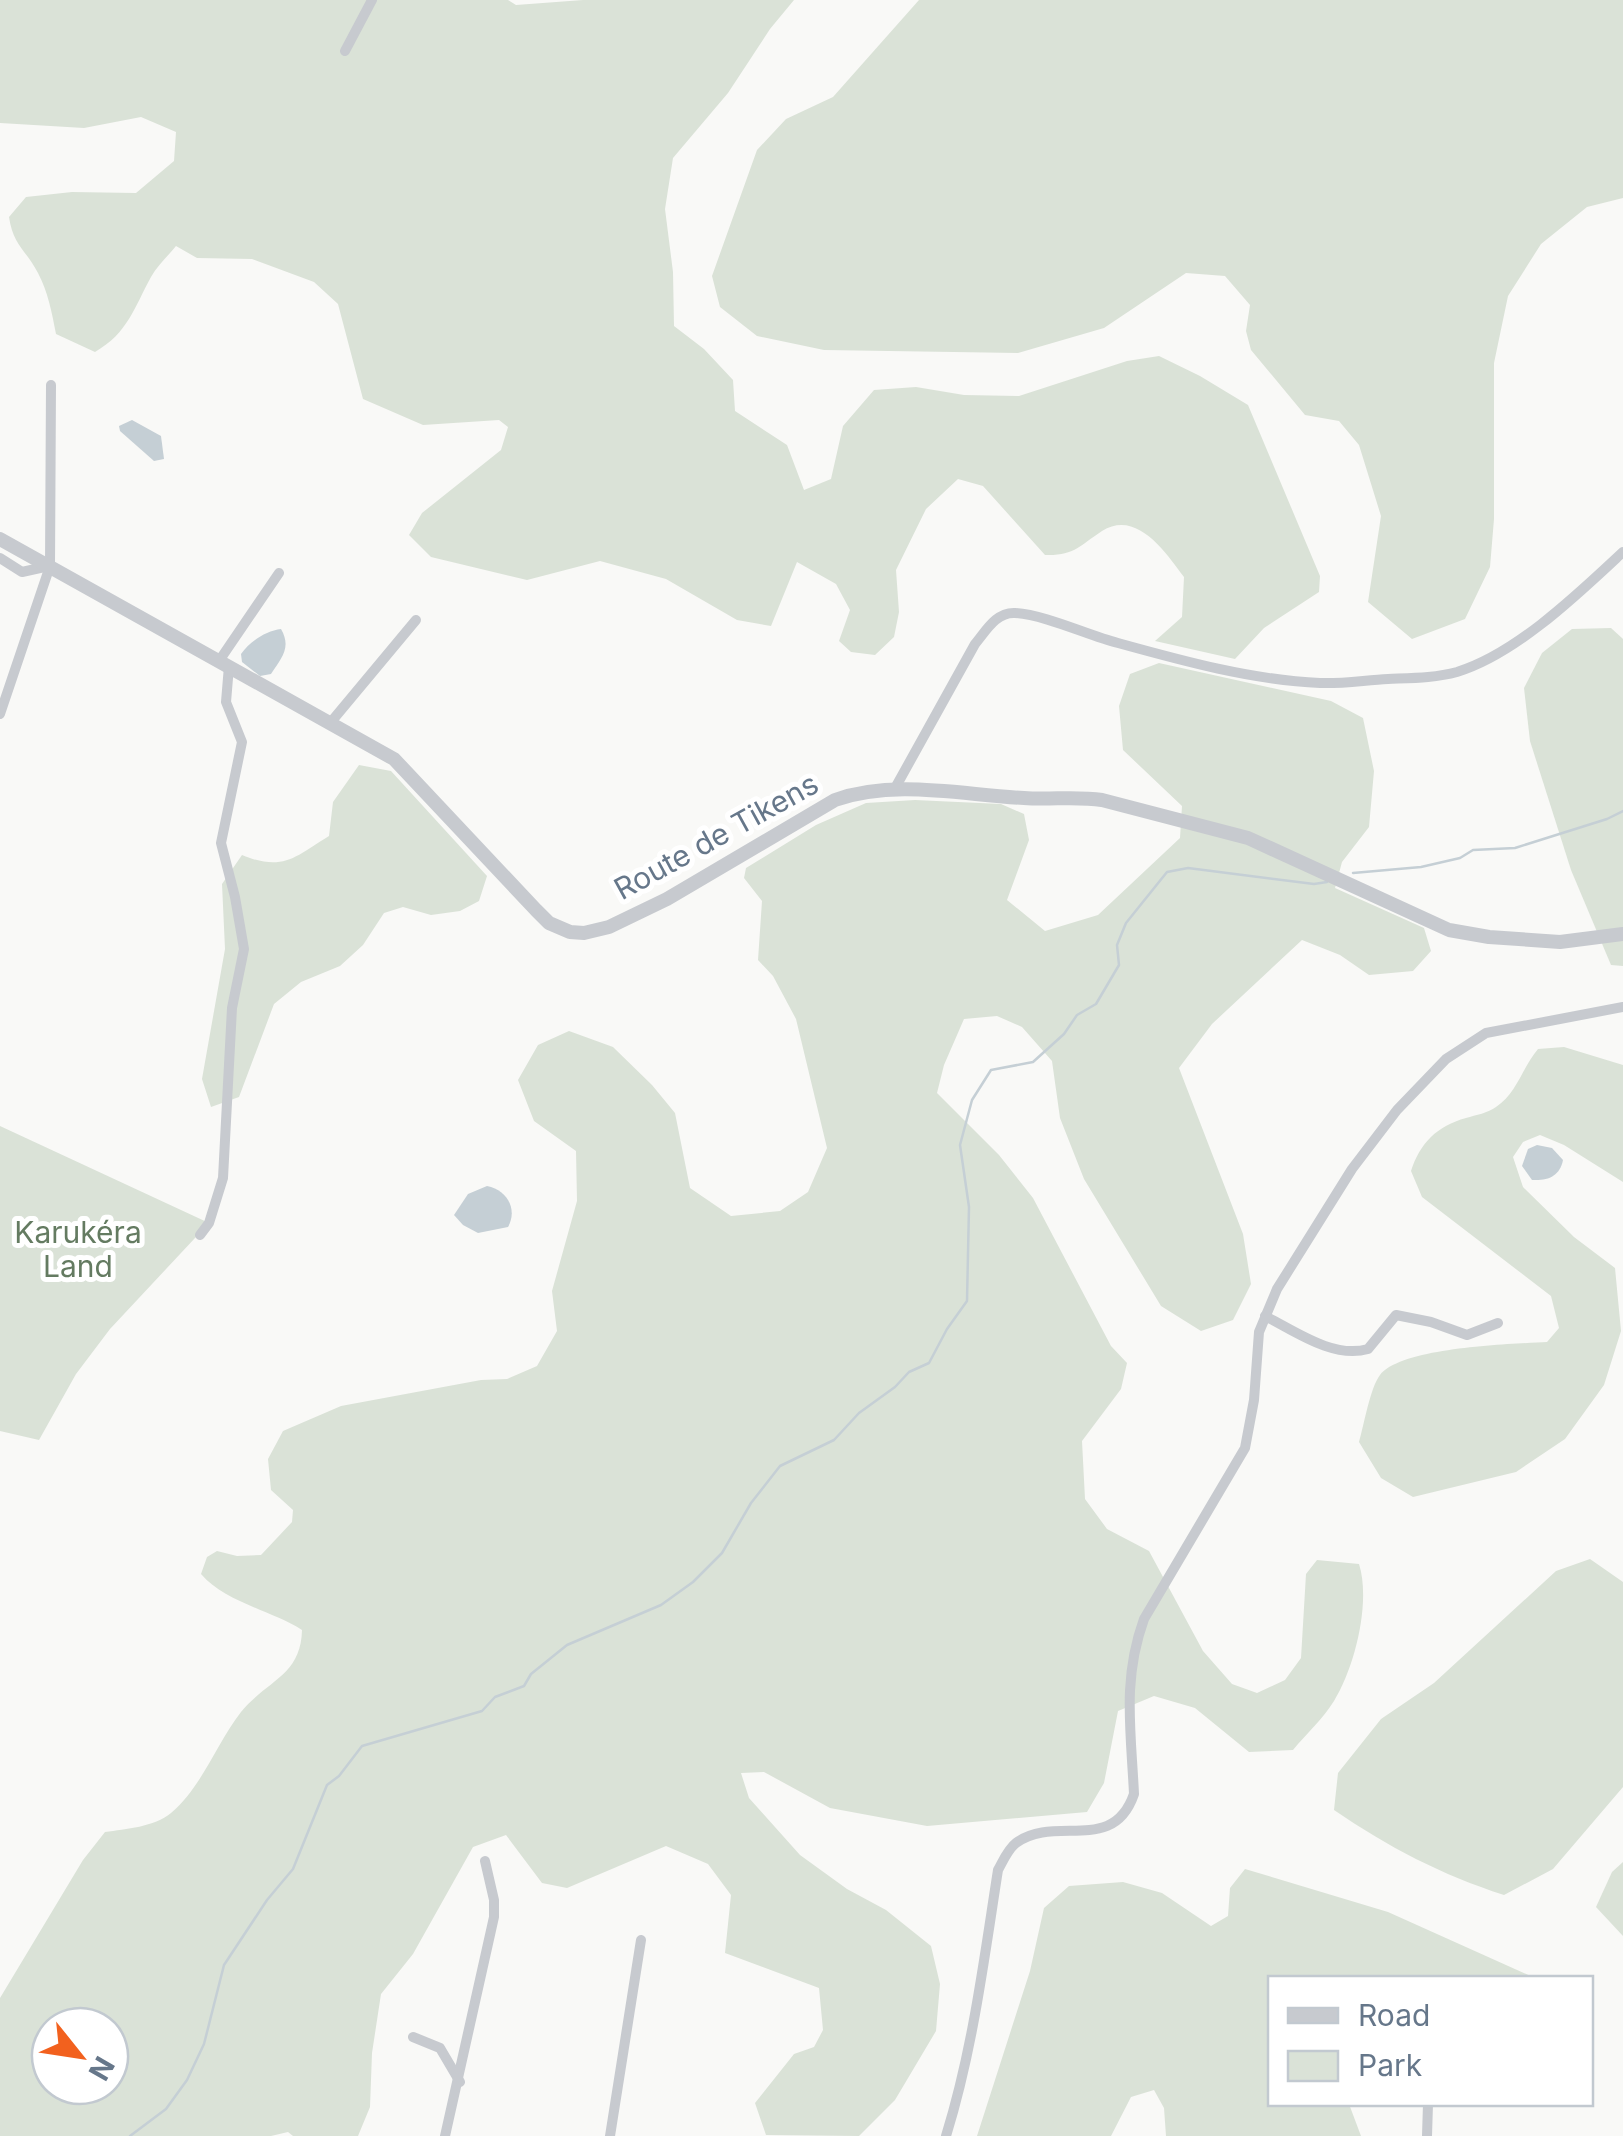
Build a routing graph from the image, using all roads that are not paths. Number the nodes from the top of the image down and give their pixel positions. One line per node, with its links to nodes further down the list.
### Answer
1 (372, 0): 2 (street)
2 (345, 52)
3 (51, 385): 7 (street)
4 (0, 539): 7 (street, Route de Tikens)
5 (1623, 552): 13 (street)
6 (0, 558): 7 (street)
7 (50, 566): 10 (street, Route de Tikens); 11 (street)
8 (279, 573): 10 (street)
9 (416, 620): 12 (street)
10 (224, 664): 12 (street, Route de Tikens); 16 (street)
11 (0, 714)
12 (332, 722): 13 (street, Route de Tikens)
13 (894, 790): 14 (street, Route de Tikens)
14 (1623, 934)
15 (1623, 1007): 17 (street)
16 (200, 1234)
17 (1265, 1316): 18 (street); 26 (street)
18 (1498, 1324)
19 (485, 1862): 22 (street)
20 (641, 1940): 25 (street)
21 (413, 2037): 22 (street)
22 (460, 2082): 24 (street)
23 (1428, 2106): 27 (street)
24 (446, 2136)
25 (610, 2136)
26 (946, 2136)
27 (1427, 2136)

